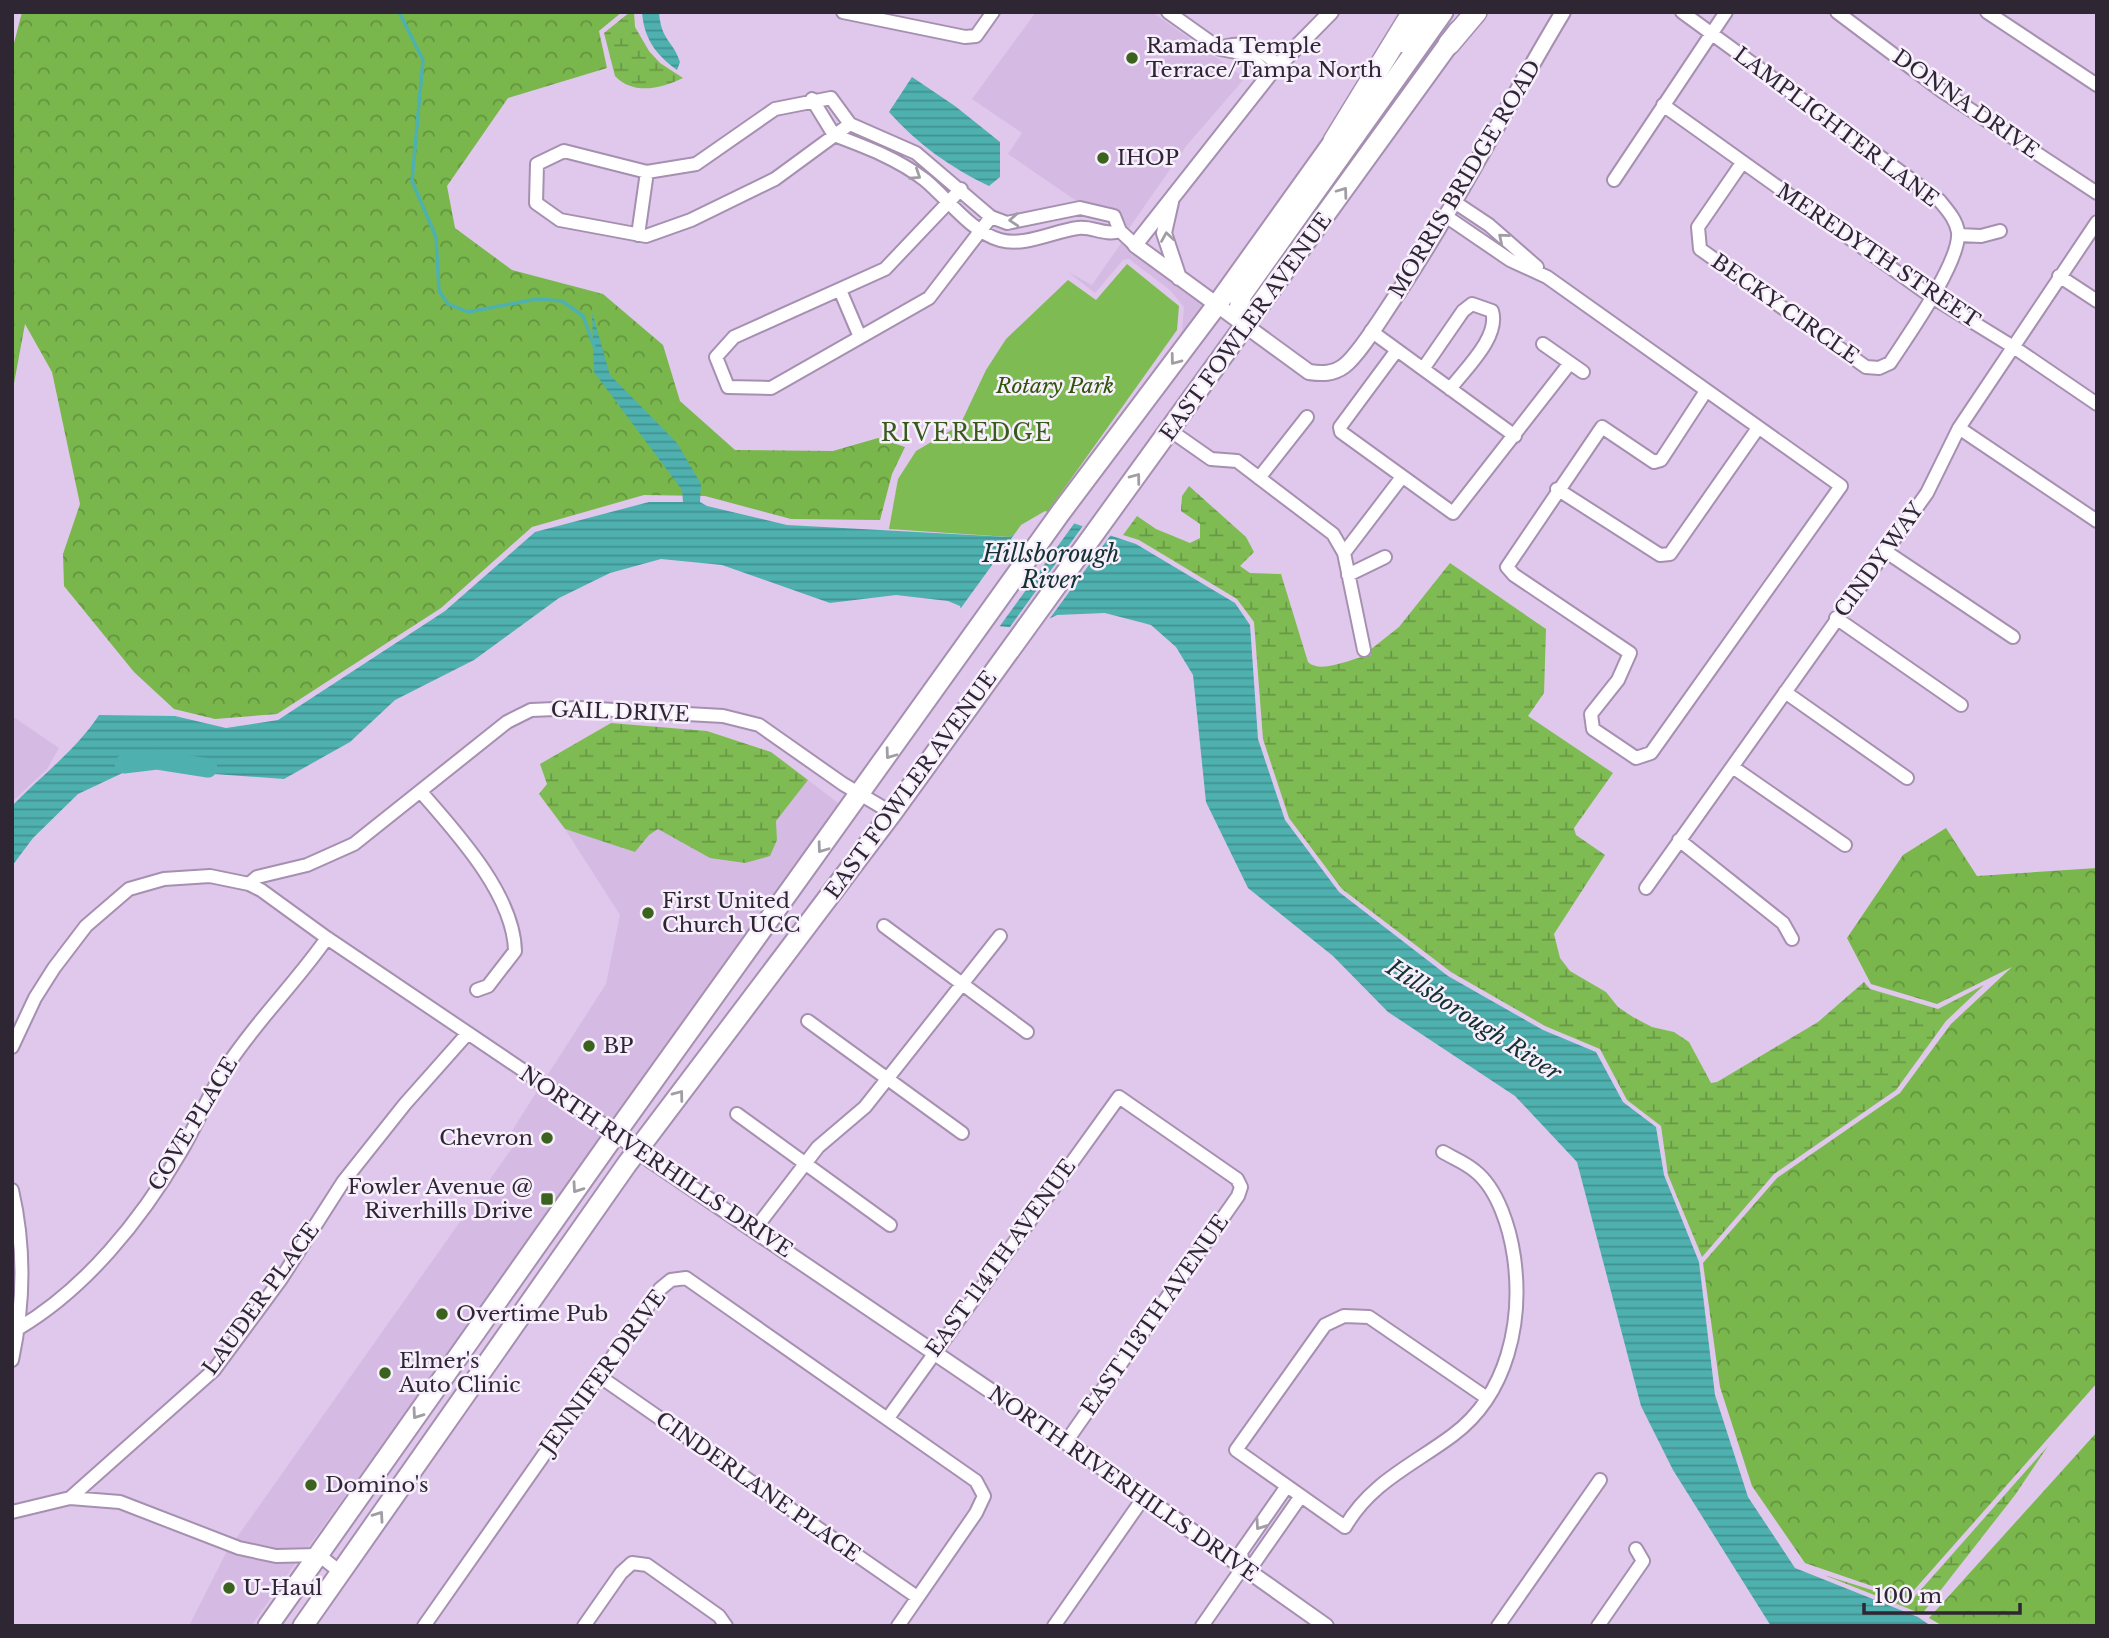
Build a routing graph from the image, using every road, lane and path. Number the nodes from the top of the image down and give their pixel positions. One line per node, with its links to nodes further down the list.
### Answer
1 (843, 12): 2 (street)
2 (993, 12)
3 (1168, 12): 17 (street)
4 (1331, 12): 17 (street)
5 (1413, 12): 24 (highway)
6 (1426, 12): 24 (main road, EAST FOWLER AVENUE)
7 (1443, 12): 50 (main road)
8 (1470, 12): 16 (main road, EAST FOWLER AVENUE)
9 (1476, 12): 16 (highway)
10 (1563, 12): 33 (street, MORRIS BRIDGE ROAD)
11 (1682, 12): 15 (street, LAMPLIGHTER LANE)
12 (1726, 12): 15 (street)
13 (1837, 12): 30 (street, DONNA DRIVE)
14 (1987, 12): 18 (street)
15 (1711, 34): 20 (street); 41 (street, LAMPLIGHTER LANE)
16 (1449, 44): 50 (main road, EAST FOWLER AVENUE, one-way to 16)
17 (1274, 70): 31 (street)
18 (2097, 85)
19 (812, 99): 21 (street); 22 (street); 27 (street)
20 (1662, 105): 26 (street, MEREDYTH STREET); 28 (street)
21 (850, 124): 22 (street); 23 (street)
22 (834, 135): 25 (street); 40 (street)
23 (888, 139): 25 (street); 29 (street)
24 (1334, 141): 49 (main road, EAST FOWLER AVENUE)
25 (881, 153): 32 (street, one-way to 32)
26 (1742, 163): 47 (street, MEREDYTH STREET); 47 (street, BECKY CIRCLE)
27 (647, 172): 40 (street); 40 (street)
28 (1614, 180)
29 (961, 189): 32 (street); 34 (street)
30 (2097, 193)
31 (1173, 195): 42 (street); 45 (street, one-way to 31)
32 (949, 202): 37 (street); 46 (street)
33 (1455, 203): 35 (street, MORRIS BRIDGE ROAD); 44 (street, one-way to 33)
34 (991, 217): 37 (street); 38 (street, one-way to 34)
35 (1447, 217): 44 (street); 51 (street, MORRIS BRIDGE ROAD)
36 (2097, 222): 43 (street, CINDY WAY)
37 (979, 229): 38 (street); 52 (street)
38 (1120, 231): 42 (street)
39 (2000, 231): 41 (street)
40 (638, 235)
41 (1958, 235): 47 (street)
42 (1135, 245): 45 (street, MORRIS BRIDGE ROAD)
43 (2059, 276): 48 (street); 54 (street, CINDY WAY)
44 (1547, 277): 60 (street)
45 (1179, 278): 49 (street, MORRIS BRIDGE ROAD)
46 (840, 290): 52 (street); 52 (street)
47 (1933, 296): 54 (street, MEREDYTH STREET)
48 (2097, 302)
49 (1216, 306): 50 (street, MORRIS BRIDGE ROAD); 83 (main road, EAST FOWLER AVENUE, one-way to 83)
50 (1246, 327): 51 (street, MORRIS BRIDGE ROAD); 65 (main road, EAST FOWLER AVENUE)
51 (1371, 331): 55 (street)
52 (860, 337)
53 (1544, 344): 56 (street)
54 (2015, 348): 61 (street, MEREDYTH STREET); 64 (street, CINDY WAY)
55 (1397, 350): 57 (street); 67 (street)
56 (1570, 362): 58 (street); 66 (street)
57 (1423, 369): 59 (street); 59 (street)
58 (1583, 372)
59 (1450, 389): 66 (street)
60 (1706, 391): 63 (street); 69 (street)
61 (2097, 404)
62 (1307, 417): 68 (street)
63 (1758, 428): 69 (street); 69 (street)
64 (1959, 428): 70 (street); 71 (street, CINDY WAY)
65 (1171, 430): 68 (street); 84 (main road, EAST FOWLER AVENUE, one-way to 65)
66 (1515, 436): 67 (street)
67 (1402, 477): 72 (street)
68 (1259, 478): 72 (street)
69 (1557, 489)
70 (2097, 521)
71 (1885, 551): 75 (street, CINDY WAY); 76 (street)
72 (1344, 553): 74 (street)
73 (1385, 557): 74 (street)
74 (1348, 575): 77 (street)
75 (1836, 618): 78 (street, CINDY WAY); 79 (street)
76 (2013, 637)
77 (1364, 650)
78 (1785, 692): 80 (street, CINDY WAY); 81 (street)
79 (1961, 705)
80 (1734, 768): 85 (street, CINDY WAY); 86 (street)
81 (1907, 778)
82 (421, 792): 83 (street, GAIL DRIVE); 87 (street, GAIL DRIVE); 94 (street)
83 (862, 793): 84 (street, GAIL DRIVE); 102 (main road, EAST FOWLER AVENUE, one-way to 102)
84 (892, 813): 104 (main road, EAST FOWLER AVENUE, one-way to 84)
85 (1679, 840): 88 (street, CINDY WAY); 92 (street)
86 (1845, 845)
87 (249, 884): 91 (street, NORTH RIVERHILLS DRIVE); 98 (street, NORTH RIVERHILLS DRIVE)
88 (1646, 888)
89 (884, 926): 93 (street)
90 (1000, 936): 93 (street)
91 (327, 939): 97 (street, NORTH RIVERHILLS DRIVE); 110 (street, COVE PLACE)
92 (1792, 939)
93 (963, 984): 96 (street); 99 (street)
94 (477, 990)
95 (808, 1021): 99 (street)
96 (1027, 1032)
97 (468, 1033): 102 (street, NORTH RIVERHILLS DRIVE); 121 (street, LAUDER PLACE)
98 (12, 1046)
99 (889, 1079): 103 (street); 106 (street)
100 (1115, 1099): 111 (street, EAST 114TH AVENUE); 116 (street, EAST 113TH AVENUE)
101 (737, 1114): 106 (street)
102 (616, 1133): 104 (street, NORTH RIVERHILLS DRIVE); 124 (main road, EAST FOWLER AVENUE, one-way to 124)
103 (962, 1133)
104 (638, 1149): 109 (street, NORTH RIVERHILLS DRIVE); 126 (main road, EAST FOWLER AVENUE, one-way to 104)
105 (1443, 1152): 114 (street)
106 (804, 1163): 108 (street); 109 (street)
107 (12, 1190): 110 (street)
108 (890, 1225)
109 (755, 1229): 111 (street, NORTH RIVERHILLS DRIVE)
110 (19, 1328): 112 (street)
111 (933, 1353): 115 (street, EAST 114TH AVENUE); 116 (street, NORTH RIVERHILLS DRIVE)
112 (12, 1360)
113 (599, 1376): 115 (street, JENNIFER DRIVE); 127 (street, CINDERLANE PLACE); 130 (street, JENNIFER DRIVE)
114 (1487, 1398): 118 (street); 119 (street)
115 (888, 1418): 127 (street, JENNIFER DRIVE)
116 (1066, 1442): 120 (street, NORTH RIVERHILLS DRIVE)
117 (1600, 1480): 137 (street)
118 (1287, 1486): 119 (street); 125 (street, one-way to 125)
119 (1301, 1496): 125 (street)
120 (1143, 1497): 125 (street, NORTH RIVERHILLS DRIVE); 134 (street)
121 (70, 1498): 122 (street, LAUDER PLACE); 124 (street)
122 (12, 1512)
123 (1636, 1549): 138 (street)
124 (319, 1555): 126 (street); 128 (main road, EAST FOWLER AVENUE)
125 (1243, 1567): 135 (street); 136 (street, NORTH RIVERHILLS DRIVE)
126 (340, 1572): 129 (main road, EAST FOWLER AVENUE)
127 (917, 1597): 133 (street)
128 (268, 1626)
129 (303, 1626)
130 (424, 1626)
131 (584, 1626): 132 (street)
132 (726, 1626)
133 (898, 1626)
134 (1054, 1626)
135 (1202, 1626)
136 (1326, 1626)
137 (1498, 1626)
138 (1598, 1626)

